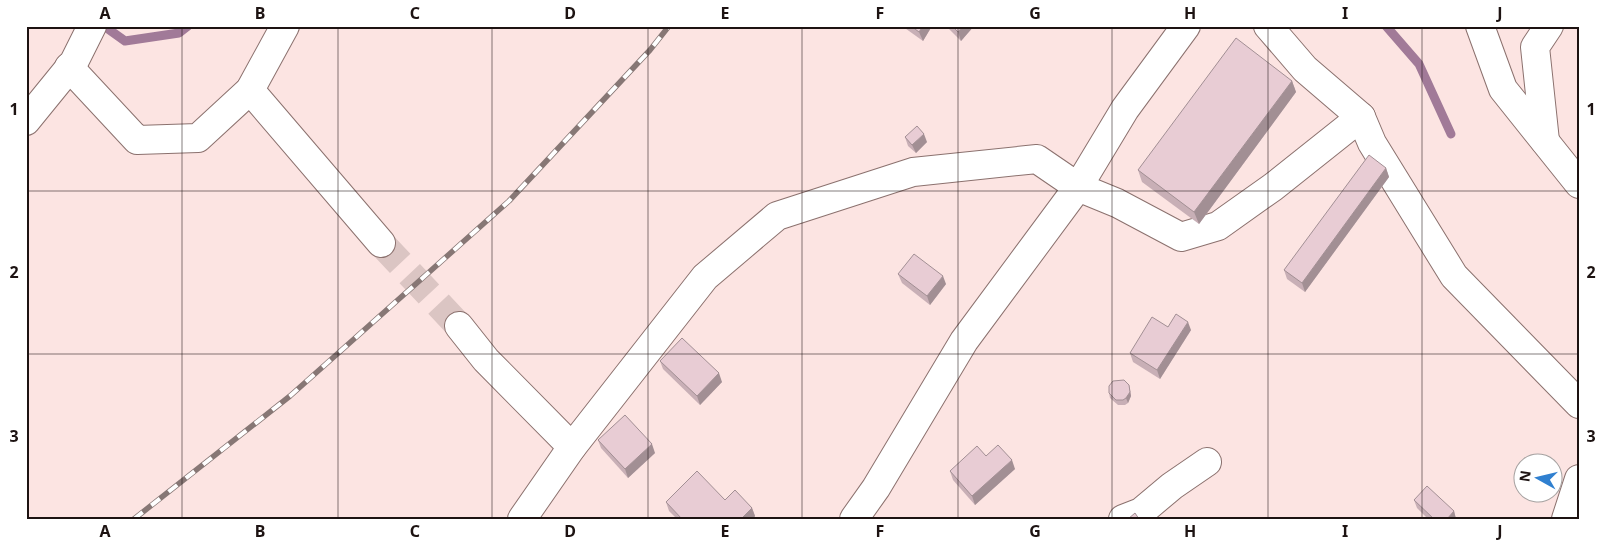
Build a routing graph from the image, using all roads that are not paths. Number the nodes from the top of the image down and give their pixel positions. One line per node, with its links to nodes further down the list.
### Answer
1 (285, 26): 8 (street)
2 (1186, 26): 13 (street)
3 (1268, 26): 9 (street)
4 (1480, 26): 11 (street)
5 (1549, 26): 11 (street)
6 (90, 30): 7 (street)
7 (69, 67): 8 (street); 10 (street)
8 (250, 90): 14 (street)
9 (1361, 117): 13 (street); 16 (street)
10 (26, 121)
11 (1545, 141): 12 (street)
12 (1579, 184)
13 (1078, 187): 17 (street); 22 (street)
14 (380, 244)
15 (459, 326): 17 (street)
16 (1579, 404)
17 (572, 447): 21 (street)
18 (1207, 462): 23 (street)
19 (1579, 478): 24 (street)
20 (1579, 510): 24 (street)
21 (522, 519)
22 (854, 519)
23 (1123, 519)
24 (1567, 519)

